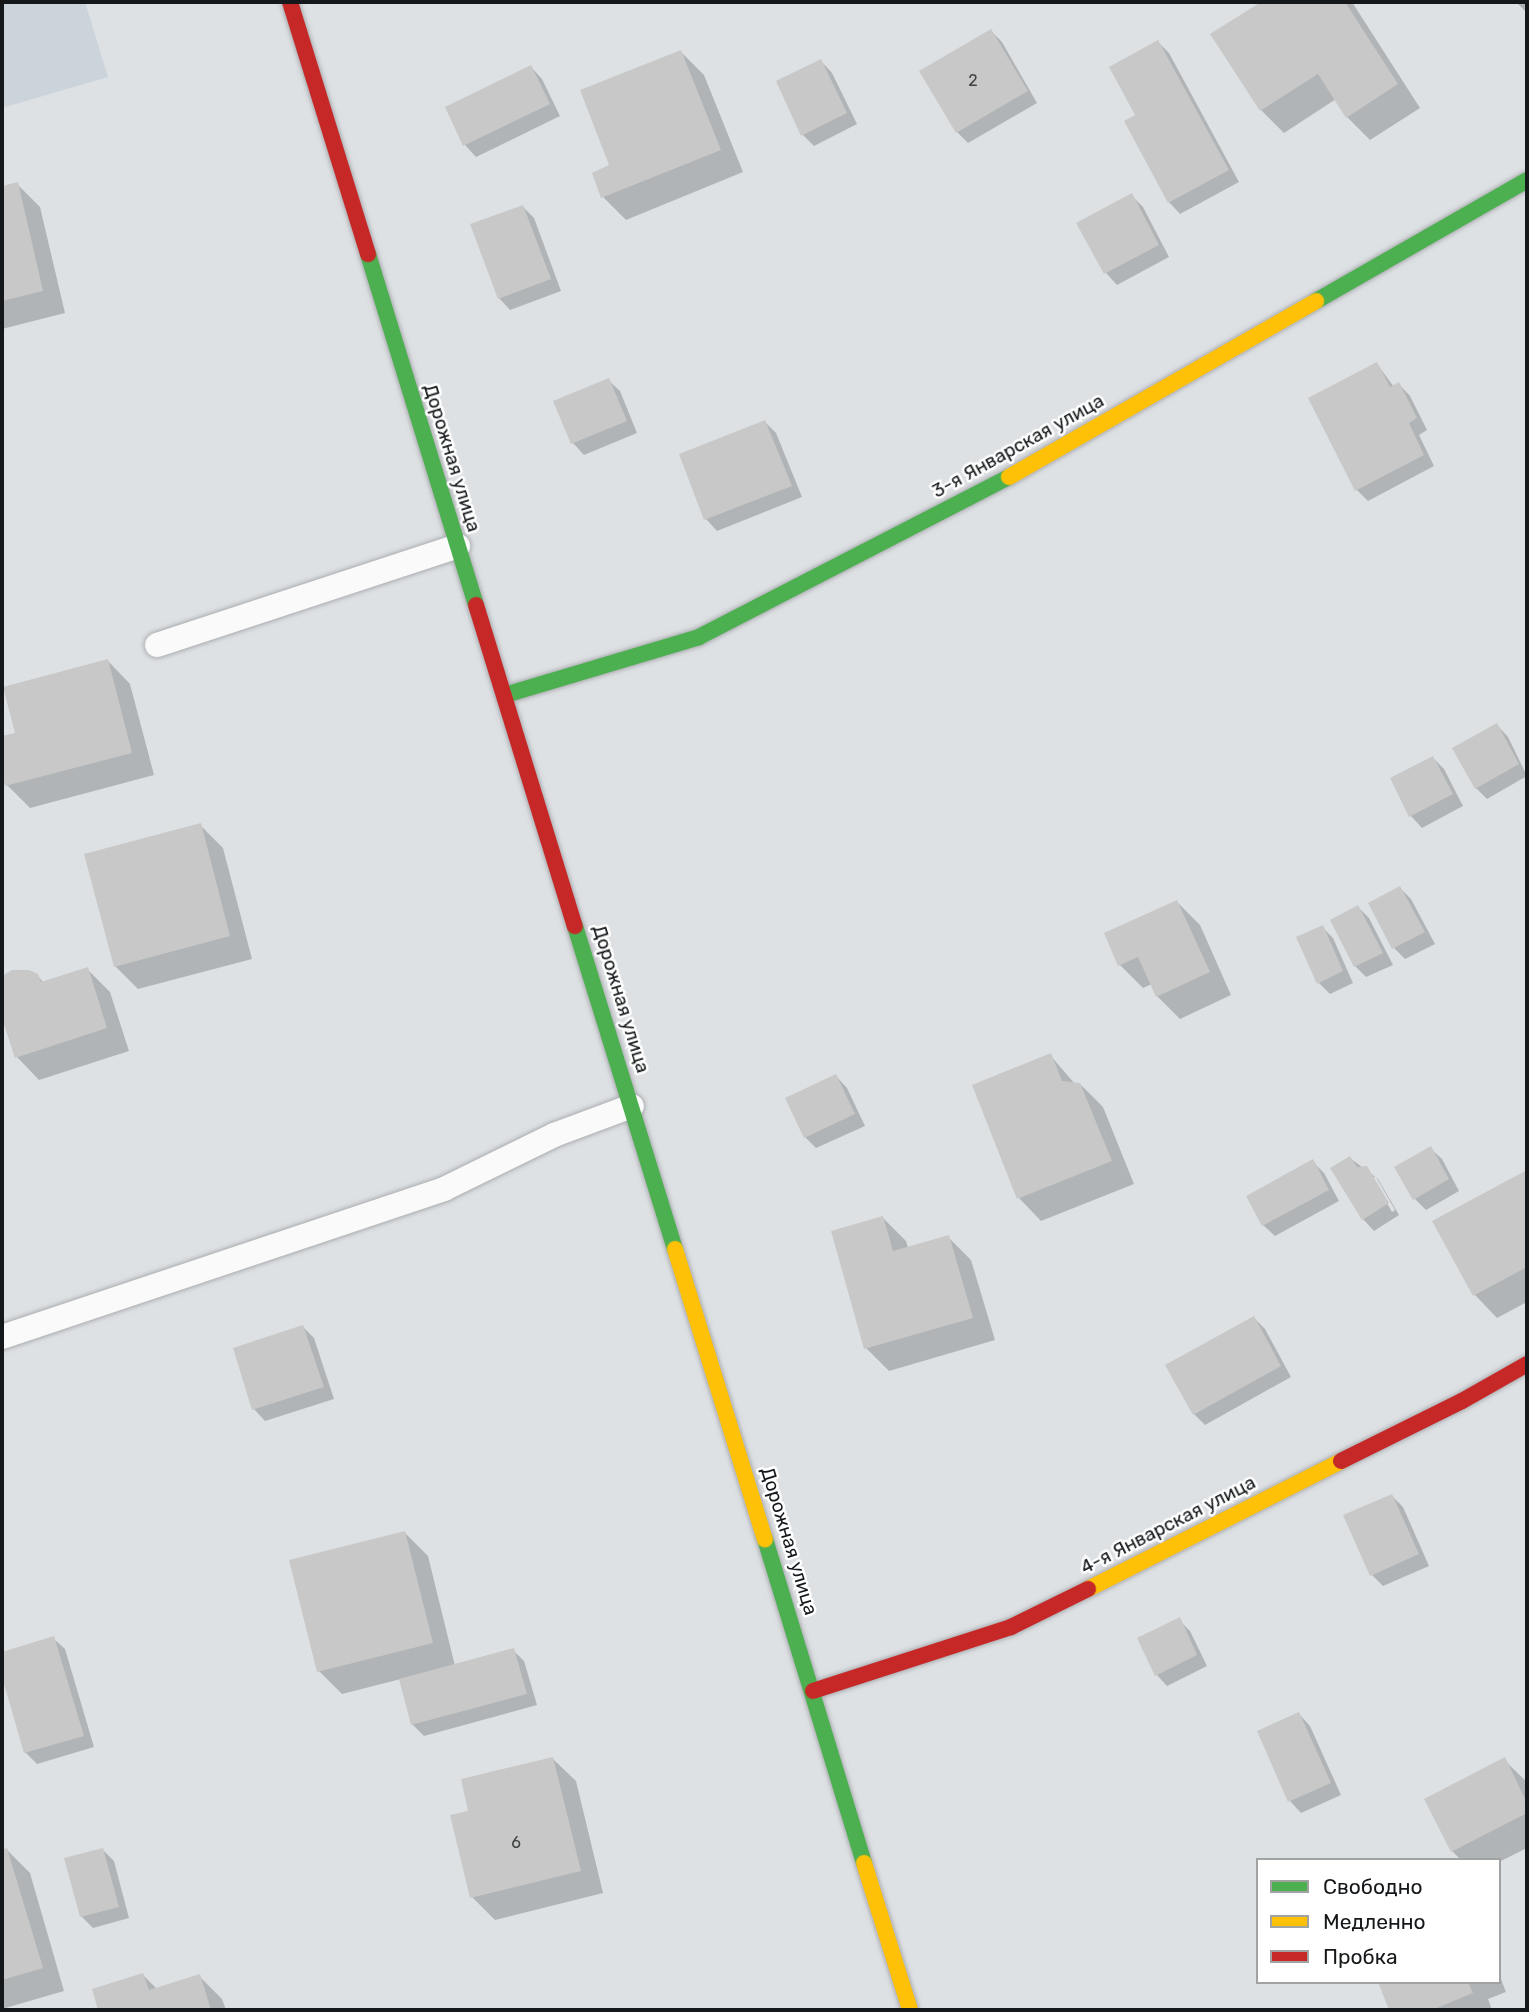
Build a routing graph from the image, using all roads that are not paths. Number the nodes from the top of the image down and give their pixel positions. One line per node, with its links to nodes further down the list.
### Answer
1 (290, 2): 3 (street, Дорожная улица)
2 (1527, 180): 5 (street, 3-я Январская улица)
3 (457, 546): 4 (lane); 5 (street, Дорожная улица)
4 (157, 645)
5 (505, 695): 6 (street, Дорожная улица)
6 (632, 1106): 7 (lane); 9 (street, Дорожная улица)
7 (2, 1338)
8 (1527, 1364): 9 (street, 4-я Январская улица)
9 (813, 1691): 10 (street, Дорожная улица)
10 (910, 2010)

